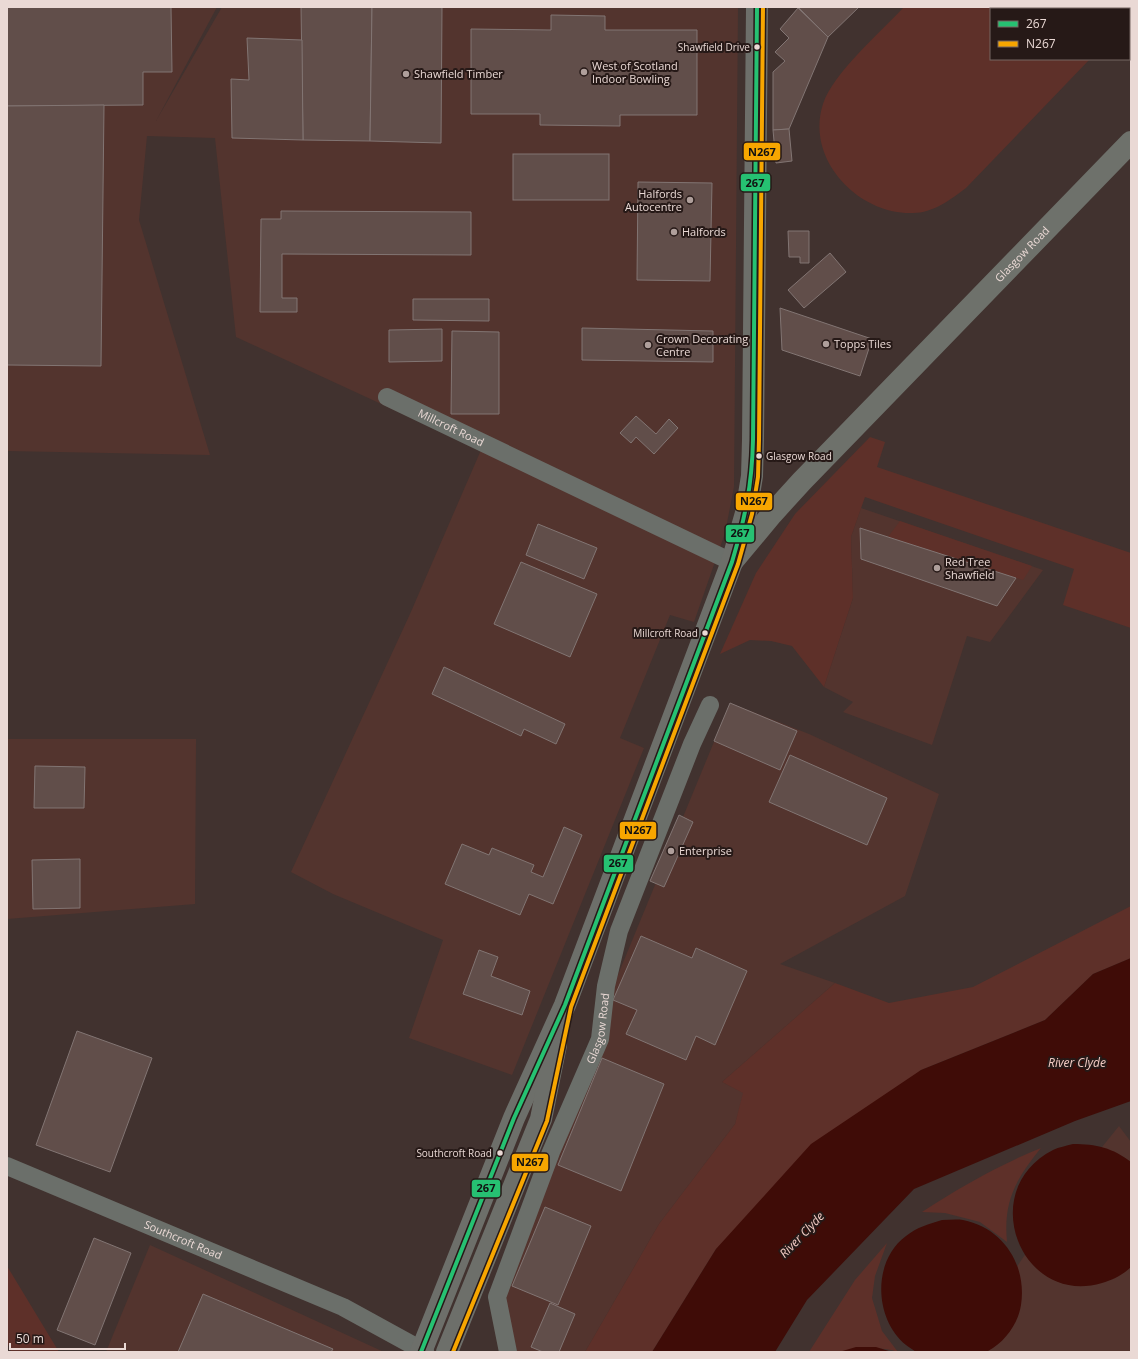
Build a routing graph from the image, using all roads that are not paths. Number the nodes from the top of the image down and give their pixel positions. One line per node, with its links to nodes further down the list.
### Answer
1 (757, 7): 4 (main road)
2 (1131, 142): 4 (street, Glasgow Road)
3 (387, 397): 4 (street, Millcroft Road)
4 (732, 562): 6 (main road, Glasgow Road)
5 (710, 705): 10 (street, Glasgow Road)
6 (565, 1005): 8 (main road, Glasgow Road); 9 (main road, Glasgow Road)
7 (7, 1166): 8 (street, Southcroft Road)
8 (423, 1351)
9 (447, 1352)
10 (508, 1352)

